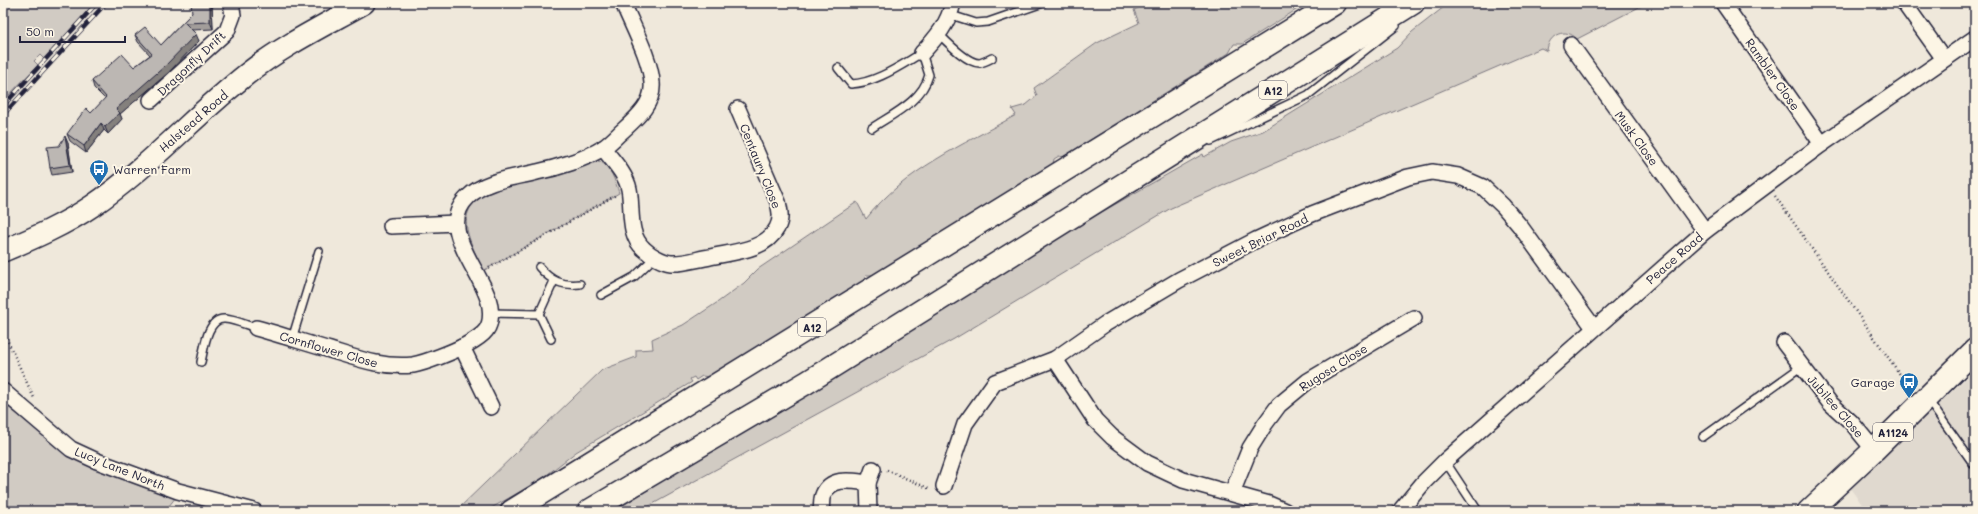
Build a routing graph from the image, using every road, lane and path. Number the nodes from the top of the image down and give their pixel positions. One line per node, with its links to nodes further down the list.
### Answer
1 (231, 3): 18 (street, Dragonfly Drift)
2 (364, 3): 29 (street, Halstead Road)
3 (623, 3): 22 (street)
4 (1042, 3): 9 (lane)
5 (1335, 3): 63 (main road, A12)
6 (1724, 3): 21 (street, Rambler Close)
7 (1904, 3): 16 (street)
8 (1414, 8): 23 (main road, A12)
9 (952, 9): 11 (street)
10 (1400, 22): 23 (lane)
11 (939, 34): 14 (street); 15 (lane)
12 (1975, 38): 16 (street, Peace Road)
13 (1570, 45): 28 (street, Musk Close)
14 (922, 53): 17 (lane); 20 (lane)
15 (992, 58)
16 (1944, 60): 21 (street, Peace Road)
17 (838, 68)
18 (151, 100)
19 (738, 109): 31 (street, Centaury Close)
20 (872, 128)
21 (1822, 144): 24 (street, Peace Road)
22 (603, 148): 25 (street, Centaury Close); 26 (street)
23 (1133, 178): 64 (main road, A12)
24 (1766, 185): 28 (street, Peace Road); 53 (path)
25 (629, 188): 31 (street, Centaury Close); 33 (path)
26 (456, 223): 27 (street); 33 (street)
27 (391, 226)
28 (1705, 230): 41 (street, Peace Road)
29 (3, 251)
30 (319, 251): 43 (lane)
31 (654, 257): 36 (lane)
32 (539, 267): 34 (lane)
33 (476, 273): 37 (street)
34 (554, 281): 35 (lane); 38 (lane)
35 (580, 284)
36 (601, 295)
37 (490, 314): 38 (lane); 46 (street, Cornflower Close)
38 (539, 314): 44 (lane)
39 (1414, 318): 61 (street, Rugosa Close)
40 (256, 328): 43 (street, Cornflower Close); 49 (lane)
41 (1594, 328): 48 (street, Sweet Briar Road); 57 (street, Peace Road)
42 (3, 331): 52 (path)
43 (292, 339): 46 (street, Cornflower Close)
44 (551, 339)
45 (1784, 343): 50 (street, Jubilee Close)
46 (462, 347): 54 (street)
47 (1973, 357): 53 (main road, A1124)
48 (1055, 359): 60 (street, Sweet Briar Road); 61 (street)
49 (201, 362)
50 (1802, 366): 55 (lane); 56 (street, Jubilee Close)
51 (3, 392): 62 (street, Lucy Lane North)
52 (35, 401)
53 (1924, 401): 56 (main road, A1124); 58 (lane)
54 (491, 407)
55 (1703, 437)
56 (1874, 450): 70 (main road, A1124)
57 (1445, 461): 68 (street, Peace Road); 69 (lane)
58 (1975, 466)
59 (870, 476): 60 (path); 65 (street); 66 (street)
60 (944, 486)
61 (1232, 493): 67 (street)
62 (254, 511)
63 (512, 511)
64 (589, 511)
65 (821, 511)
66 (869, 511)
67 (1285, 511)
68 (1400, 511)
69 (1478, 511)
70 (1809, 511)

